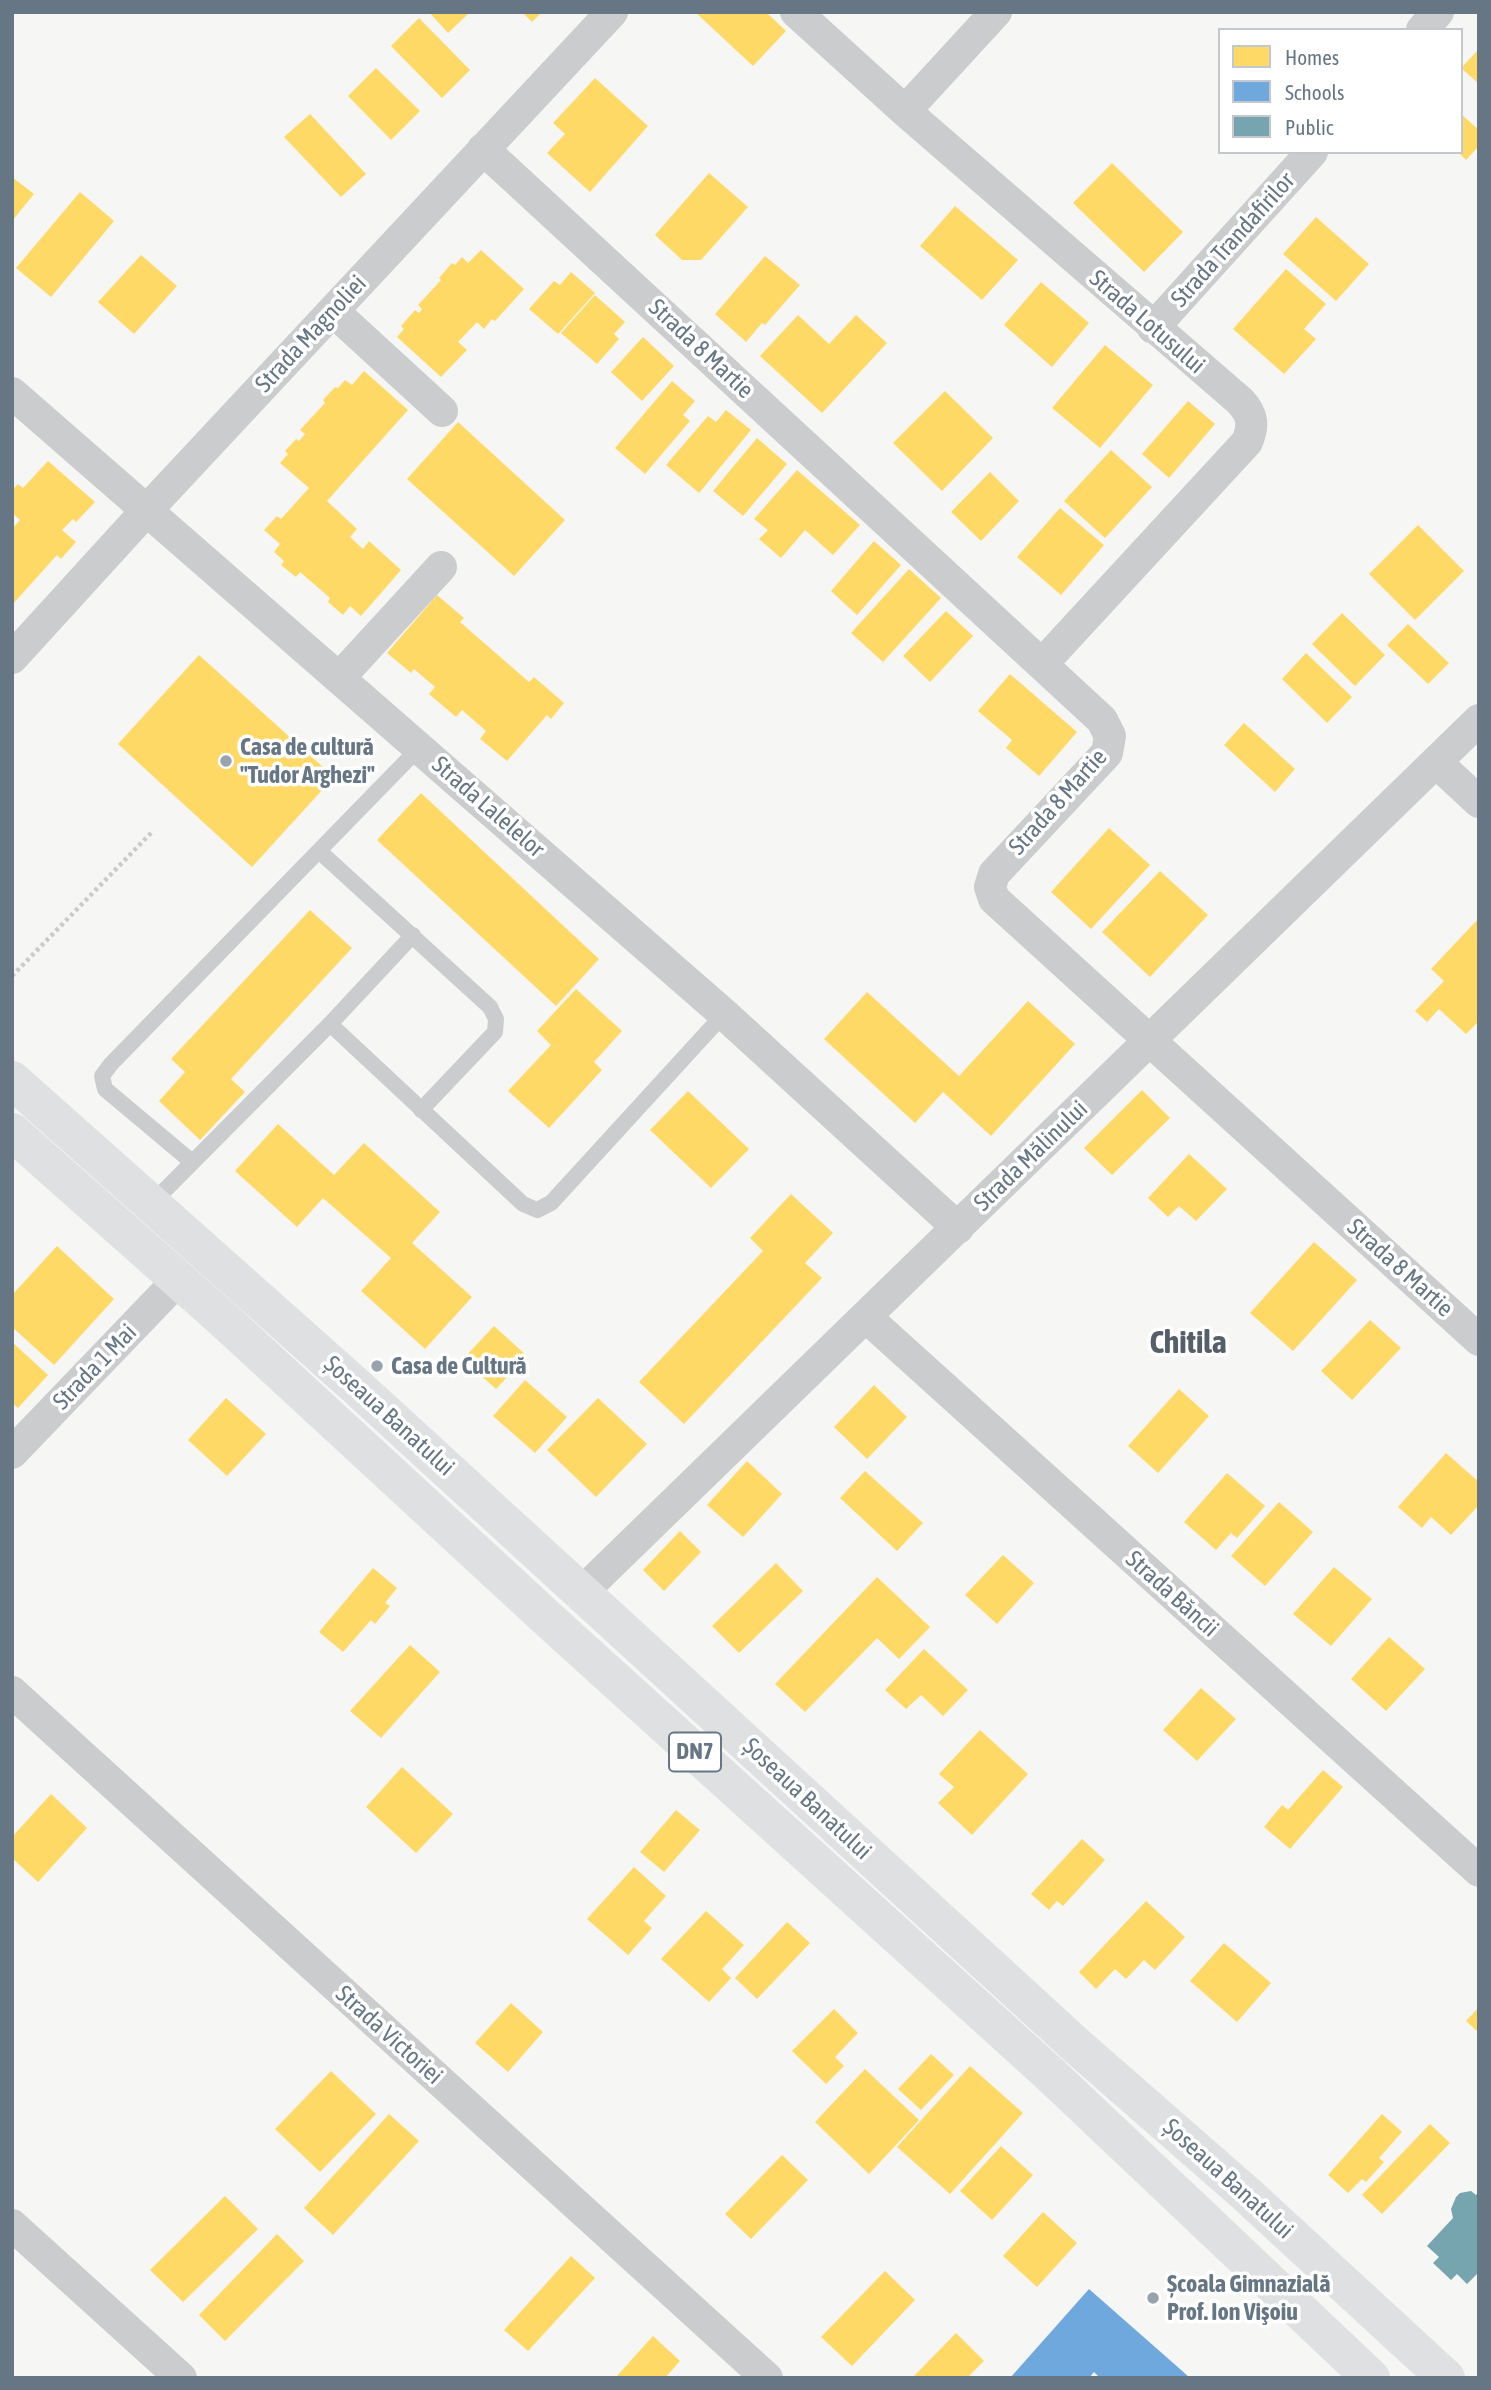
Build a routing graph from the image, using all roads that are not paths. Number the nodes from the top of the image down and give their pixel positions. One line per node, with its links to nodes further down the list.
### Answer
1 (612, 12): 7 (street, Strada Magnoliei)
2 (796, 12): 6 (street, Strada Lotusului)
3 (996, 12): 6 (street)
4 (1438, 12): 5 (street)
5 (1424, 28)
6 (905, 111): 10 (street, Strada Lotusului)
7 (484, 149): 9 (street, Strada Magnoliei); 16 (street, Strada 8 Martie)
8 (1310, 154): 10 (street, Strada Trandafirilor)
9 (333, 311): 12 (street); 13 (street, Strada Magnoliei)
10 (1153, 328): 16 (street, Strada Lotusului)
11 (12, 393): 13 (street, Strada Lalelelor)
12 (442, 411)
13 (147, 510): 15 (street, Strada Magnoliei); 17 (street, Strada Lalelelor)
14 (441, 567): 17 (street)
15 (12, 658)
16 (1043, 663): 26 (street, Strada 8 Martie)
17 (340, 677): 19 (street, Strada Lalelelor)
18 (1479, 720): 20 (street, Strada Mălinului)
19 (420, 747): 22 (lane); 24 (street, Strada Lalelelor)
20 (1436, 762): 21 (street); 26 (street, Strada Mălinului)
21 (1479, 802)
22 (319, 851): 23 (lane); 30 (lane)
23 (413, 935): 25 (lane); 28 (lane)
24 (724, 1014): 28 (lane); 32 (street, Strada Lalelelor)
25 (330, 1024): 28 (lane); 30 (lane)
26 (1149, 1041): 32 (street, Strada Mălinului); 35 (street, Strada 8 Martie)
27 (12, 1080): 31 (main road, Șoseaua Banatului / DN7)
28 (421, 1110)
29 (12, 1132): 33 (main road, Șoseaua Banatului / DN7)
30 (192, 1162): 31 (lane)
31 (150, 1204): 37 (main road, Șoseaua Banatului / DN7)
32 (958, 1228): 34 (street, Strada Mălinului)
33 (178, 1280): 36 (street, Strada 1 Mai); 43 (main road, Șoseaua Banatului / DN7)
34 (866, 1317): 37 (street, Strada Mălinului); 39 (street, Strada Băncii)
35 (1479, 1340)
36 (12, 1454)
37 (582, 1592): 44 (main road, Șoseaua Banatului / DN7)
38 (12, 1692): 42 (street, Strada Victoriei)
39 (1479, 1871)
40 (12, 2225): 41 (street)
41 (181, 2378)
42 (767, 2378)
43 (1371, 2378)
44 (1446, 2378)

